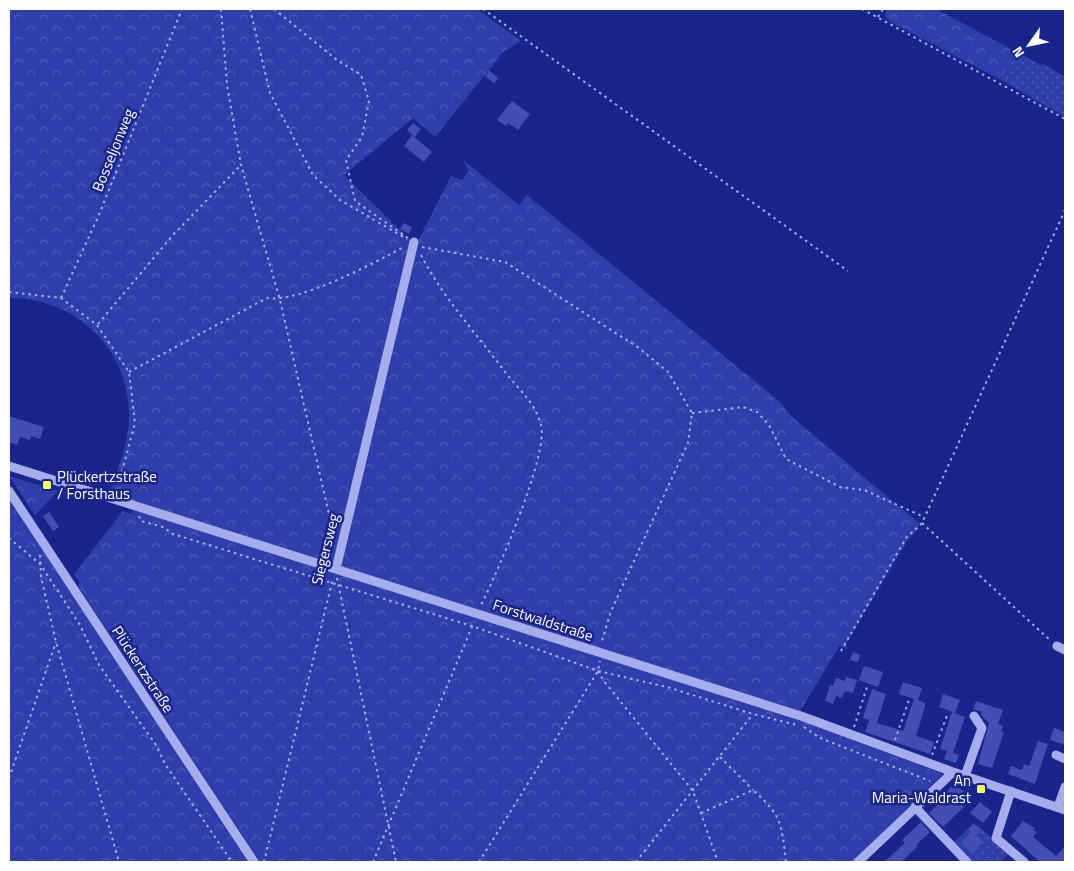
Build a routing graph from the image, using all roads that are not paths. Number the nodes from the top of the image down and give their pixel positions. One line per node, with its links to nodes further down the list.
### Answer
1 (414, 242): 4 (street, Siegersweg)
2 (9, 466): 4 (street, Forstwaldstraße)
3 (9, 491): 14 (street, Plückertzstraße)
4 (336, 569): 8 (street, Forstwaldstraße)
5 (974, 716): 9 (street)
6 (1056, 755): 7 (street)
7 (1065, 759)
8 (952, 772): 9 (street, Forstwaldstraße); 12 (street)
9 (965, 776): 11 (street, Forstwaldstraße)
10 (1065, 786): 13 (street)
11 (1011, 791): 13 (street, Forstwaldstraße); 17 (street)
12 (915, 807): 15 (street); 16 (street)
13 (1062, 808)
14 (254, 862)
15 (858, 862)
16 (967, 862)
17 (1024, 862)

